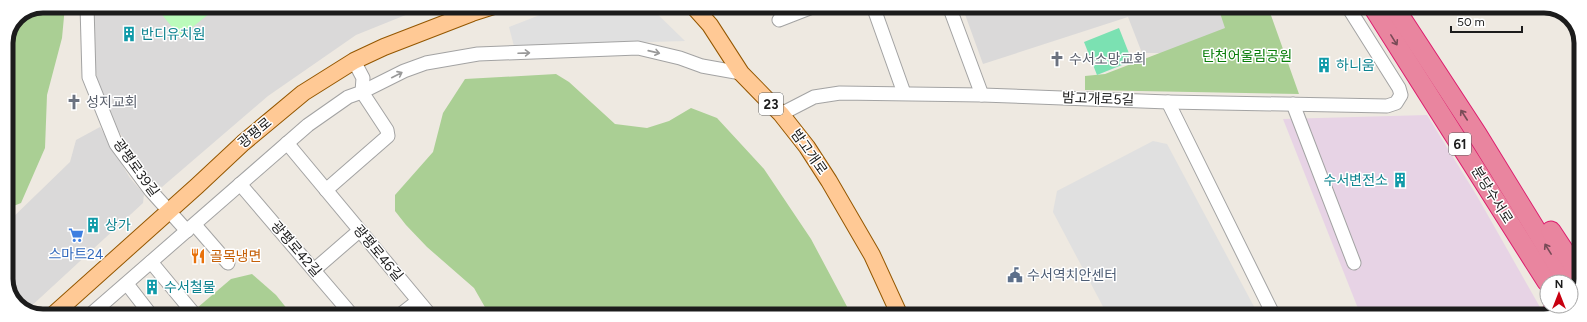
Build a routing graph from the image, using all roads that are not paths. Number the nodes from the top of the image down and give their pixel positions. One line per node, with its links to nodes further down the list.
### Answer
1 (86, 13): 23 (street, 광평로39길)
2 (461, 13): 11 (main road, 광평로)
3 (700, 13): 12 (main road, 밤고개로 / 23)
4 (798, 13): 10 (street)
5 (875, 13): 14 (street)
6 (952, 13): 15 (street)
7 (1352, 13): 17 (street, 밤고개로5길)
8 (1377, 13): 26 (highway, 분당수서로 / 61, one-way to 26)
9 (1398, 13): 19 (highway, 분당수서로 / 61, one-way to 9)
10 (780, 20)
11 (354, 61): 13 (street); 23 (main road, 광평로)
12 (741, 73): 13 (street, one-way to 12); 18 (main road, 밤고개로 / 23)
13 (362, 92): 20 (street); 22 (street)
14 (904, 94): 15 (street, 밤고개로5길); 18 (street, 밤고개로5길)
15 (982, 95): 16 (street, 밤고개로5길)
16 (1168, 102): 17 (street, 밤고개로5길); 45 (street)
17 (1293, 104): 29 (street)
18 (781, 114): 44 (main road, 밤고개로 / 23)
19 (1477, 134): 30 (highway); 34 (highway, 분당수서로 / 61, one-way to 19)
20 (287, 143): 21 (street); 22 (street, 광평로46길)
21 (240, 184): 24 (street); 31 (street, 광평로42길)
22 (326, 190): 25 (street, 광평로46길)
23 (169, 212): 24 (street, 광평로39길); 37 (main road, 광평로)
24 (191, 228): 27 (street); 28 (street, 광평로39길)
25 (360, 231): 31 (street); 36 (street, 광평로46길)
26 (1532, 257): 32 (highway); 33 (highway, 분당수서로 / 61)
27 (151, 262): 35 (street); 40 (street)
28 (228, 263)
29 (1354, 263)
30 (1574, 266)
31 (314, 270): 41 (street, 광평로42길)
32 (1540, 274)
33 (1542, 274)
34 (1563, 274)
35 (126, 284): 38 (street); 39 (street)
36 (418, 301): 42 (street); 43 (street, 광평로46길)
37 (60, 309)
38 (97, 309)
39 (146, 309)
40 (190, 309)
41 (346, 309)
42 (408, 309)
43 (425, 309)
44 (897, 309)
45 (1271, 309)

